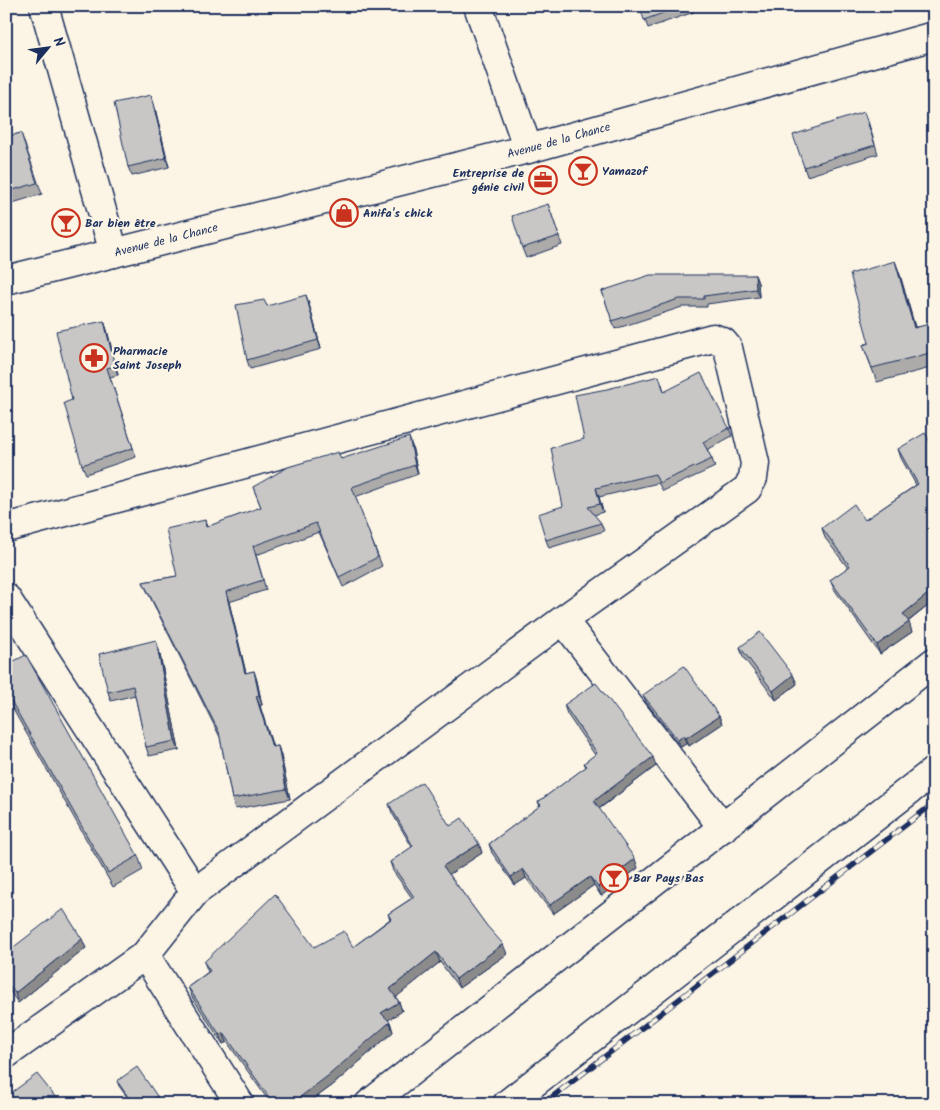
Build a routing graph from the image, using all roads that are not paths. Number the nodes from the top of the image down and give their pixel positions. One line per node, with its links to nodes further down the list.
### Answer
1 (44, 6): 5 (street)
2 (478, 6): 4 (street)
3 (934, 36): 4 (street, Avenue de la Chance)
4 (528, 150): 5 (street, Avenue de la Chance)
5 (114, 254): 6 (street, Avenue de la Chance)
6 (6, 280)
7 (6, 528): 9 (street)
8 (6, 598): 13 (street)
9 (563, 620): 12 (street); 13 (street)
10 (934, 662): 12 (street)
11 (934, 771): 18 (street)
12 (723, 828): 17 (street)
13 (195, 892): 14 (street)
14 (145, 955): 15 (street); 16 (street)
15 (6, 1054)
16 (240, 1104)
17 (369, 1104)
18 (507, 1104)

